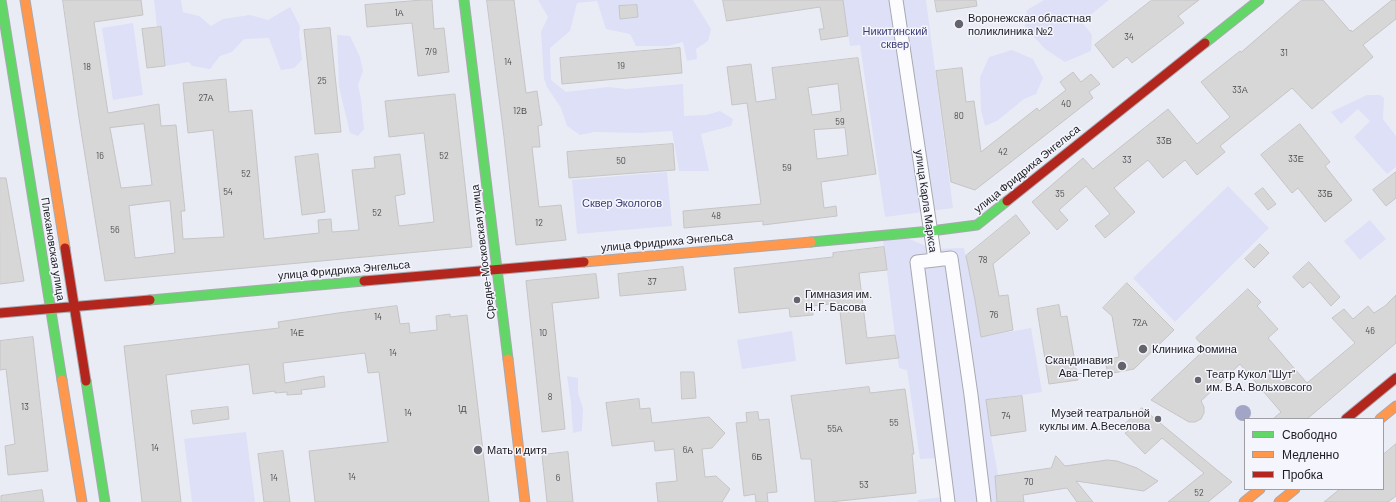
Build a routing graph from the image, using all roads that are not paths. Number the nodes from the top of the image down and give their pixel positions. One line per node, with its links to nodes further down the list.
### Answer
1 (2, 0): 10 (street, Плехановская улица)
2 (25, 0): 9 (street, Плехановская улица)
3 (464, 0): 8 (street, Средне-Московская улица)
4 (896, 0): 6 (street, улица Карла Маркса)
5 (1259, 0): 6 (street, улица Фридриха Энгельса)
6 (931, 231): 7 (street, улица Карла Маркса); 8 (street, улица Фридриха Энгельса)
7 (935, 260): 21 (street); 22 (street, улица Карла Маркса)
8 (497, 270): 9 (street, улица Фридриха Энгельса); 20 (street, Средне-Московская улица)
9 (74, 306): 10 (street, улица Фридриха Энгельса); 19 (street, Плехановская улица)
10 (51, 308): 11 (street, улица Фридриха Энгельса); 18 (street, Плехановская улица)
11 (0, 313)
12 (1396, 378): 14 (street)
13 (1396, 406): 15 (street)
14 (1347, 418)
15 (1381, 418)
16 (1259, 490): 23 (street)
17 (1294, 490): 24 (street)
18 (82, 502)
19 (105, 502)
20 (525, 502)
21 (948, 502)
22 (984, 502)
23 (1244, 502)
24 (1279, 502)

